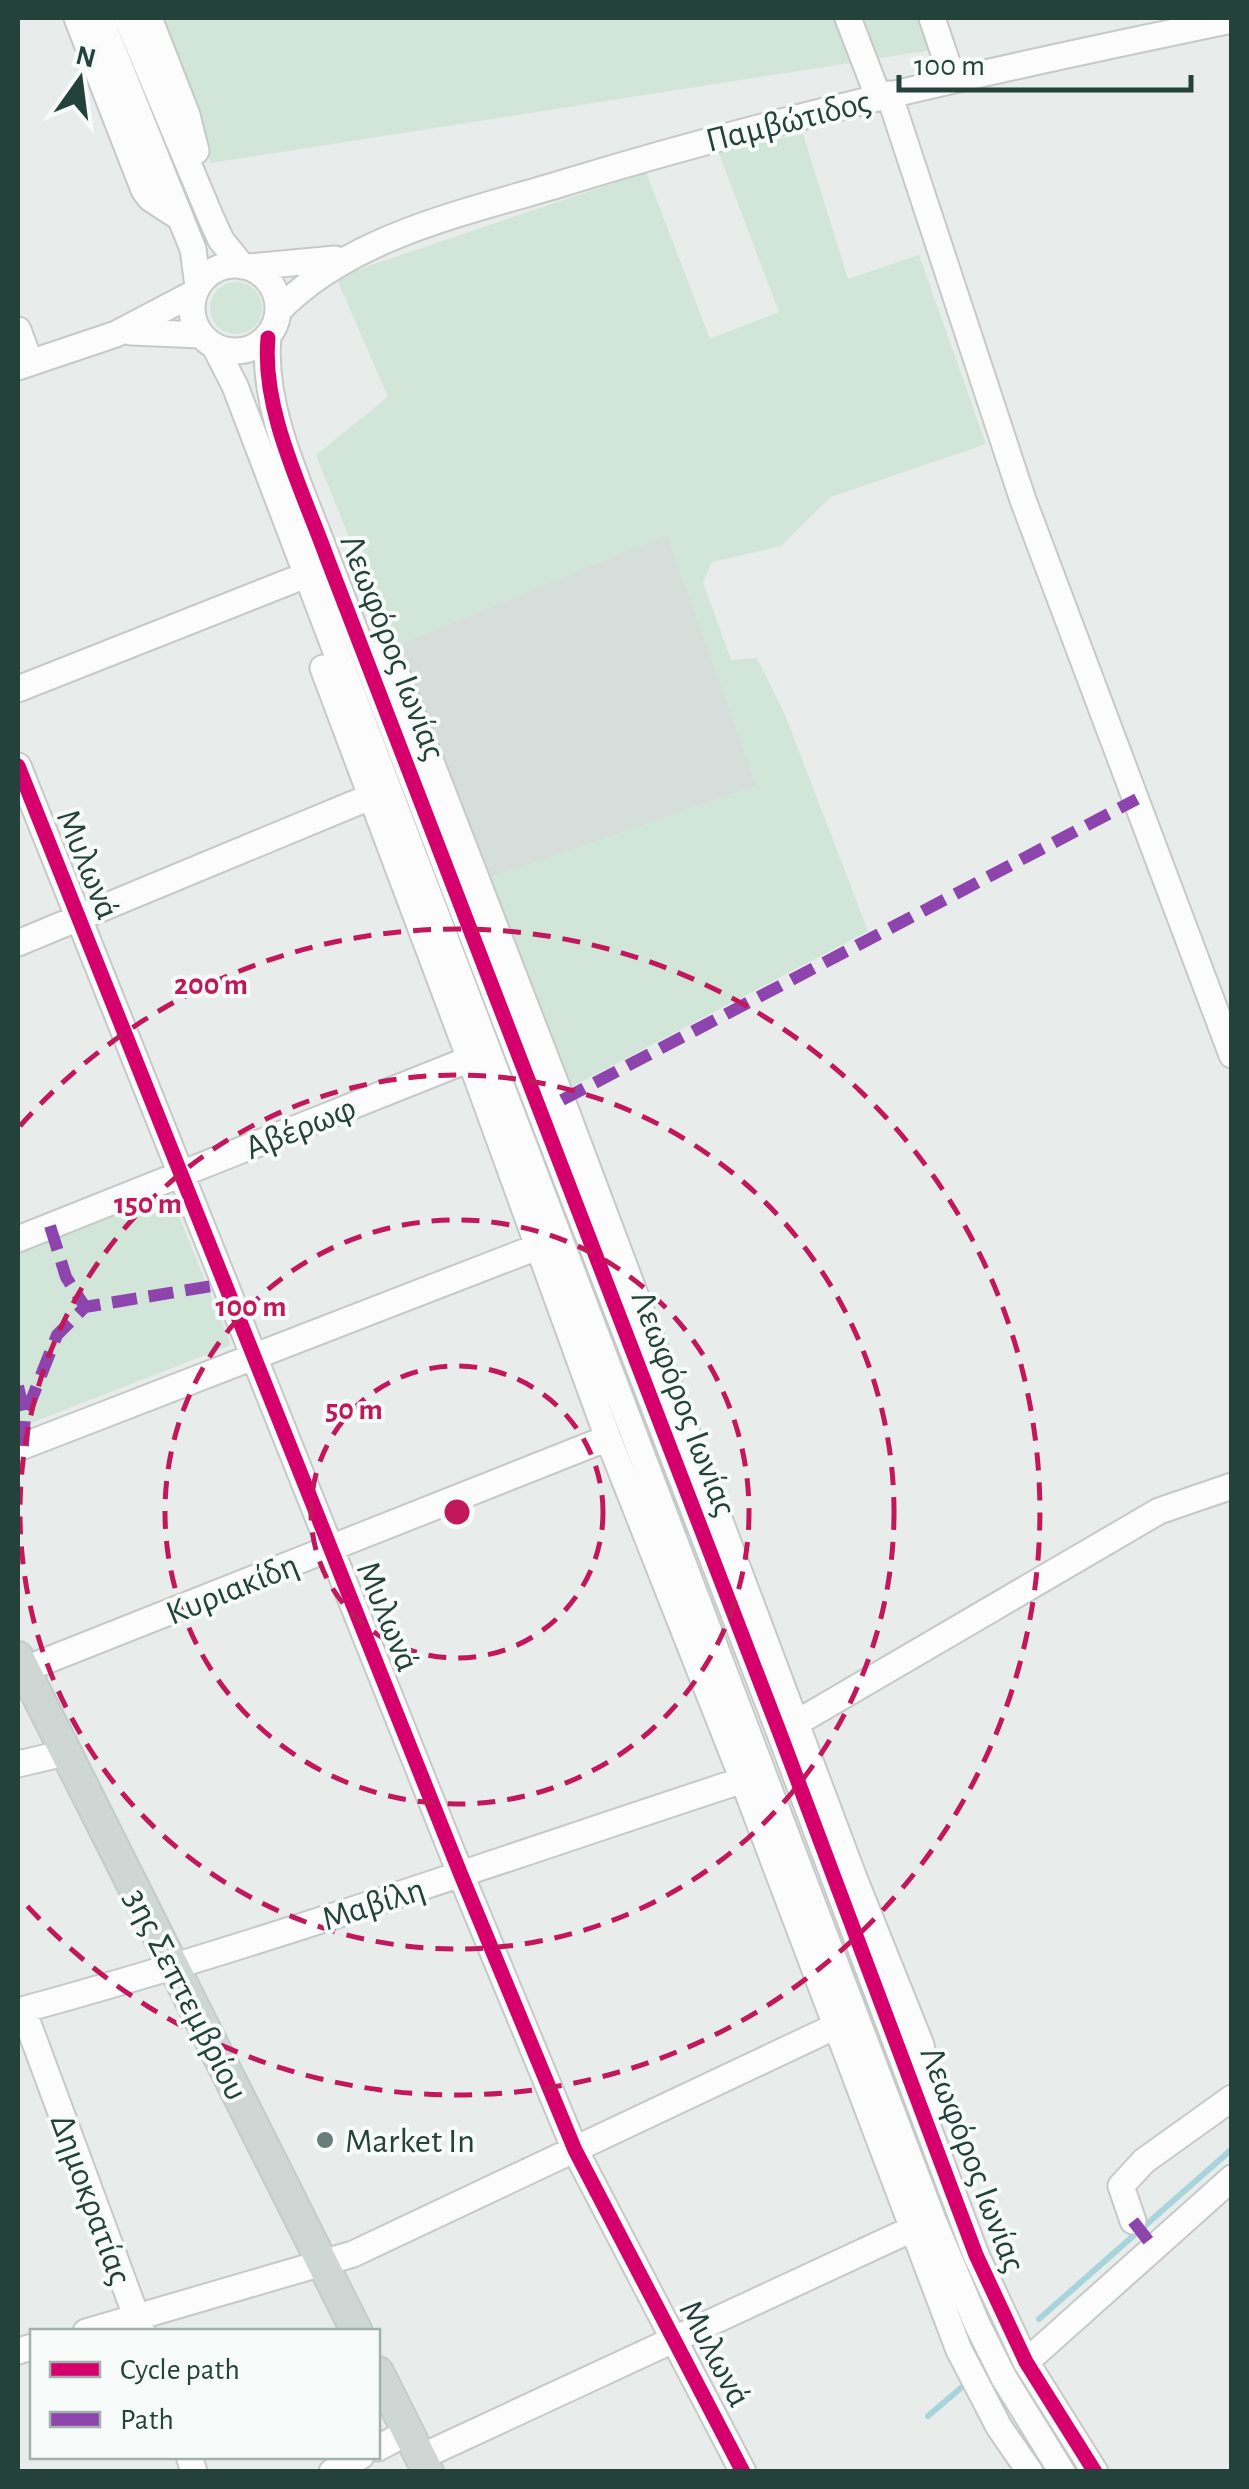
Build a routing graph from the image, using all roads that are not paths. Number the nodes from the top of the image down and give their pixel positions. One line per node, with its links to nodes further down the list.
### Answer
1 (77, 18): 11 (street)
2 (100, 18): 11 (street)
3 (127, 18): 10 (street)
4 (149, 18): 10 (street)
5 (848, 18): 9 (street)
6 (932, 18): 8 (street)
7 (1231, 21): 8 (street, Παμβώτιδος)
8 (953, 80): 9 (street, Παμβώτιδος)
9 (883, 95): 12 (street, Παμβώτιδος); 29 (street)
10 (194, 181): 13 (street)
11 (179, 217): 14 (street)
12 (355, 256): 13 (street, Παμβώτιδος); 15 (street, Παμβώτιδος)
13 (246, 266): 14 (street); 15 (street)
14 (196, 290): 17 (street); 19 (street)
15 (279, 310): 18 (street)
16 (18, 330): 20 (street)
17 (116, 334): 19 (street); 20 (street)
18 (268, 338): 19 (street); 23 (street, Λεωφόρος Ιωνίας)
19 (208, 341): 21 (street, Λεωφόρος Ιωνίας)
20 (24, 364)
21 (248, 422): 22 (street, Λεωφόρος Ιωνίας); 67 (street, Λεωφόρος Ιωνίας)
22 (291, 580): 24 (street); 26 (street, Λεωφόρος Ιωνίας)
23 (363, 650): 40 (street, Λεωφόρος Ιωνίας); 49 (street, Λεωφόρος Ιωνίας)
24 (18, 689)
25 (18, 766): 27 (street, Μυλωνά)
26 (370, 796): 27 (street); 30 (street, Λεωφόρος Ιωνίας)
27 (78, 918): 28 (street); 31 (street, Μυλωνά)
28 (18, 943)
29 (1232, 1055)
30 (470, 1059): 31 (street, Αβέρωφ); 33 (street, Λεωφόρος Ιωνίας)
31 (180, 1174): 32 (street, Αβέρωφ); 34 (street, Μυλωνά)
32 (18, 1239)
33 (537, 1248): 34 (street); 35 (street, Λεωφόρος Ιωνίας)
34 (253, 1357): 36 (street); 38 (street, Μυλωνά)
35 (608, 1438): 38 (street, Κυριακίδη); 43 (street, Λεωφόρος Ιωνίας)
36 (18, 1448)
37 (1232, 1486): 40 (street)
38 (330, 1549): 39 (street, Κυριακίδη); 44 (street, Μυλωνά)
39 (20, 1666): 41 (main road, 3ης Σεπτεμβρίου)
40 (798, 1722): 49 (street, Λεωφόρος Ιωνίας)
41 (64, 1752): 42 (street); 45 (main road, 3ης Σεπτεμβρίου)
42 (18, 1764)
43 (742, 1780): 44 (street, Μαβίλη); 47 (street, Λεωφόρος Ιωνίας)
44 (461, 1875): 45 (street, Μαβίλη); 50 (street, Μυλωνά)
45 (173, 1966): 46 (street, Μαβίλη); 54 (main road, 3ης Σεπτεμβρίου)
46 (20, 2011): 55 (street, Δημοκρατίας)
47 (836, 2026): 50 (street); 53 (street, Λεωφόρος Ιωνίας)
48 (1232, 2098): 52 (street)
49 (931, 2135): 59 (street, Λεωφόρος Ιωνίας)
50 (575, 2150): 54 (street); 58 (street, Μυλωνά)
51 (1232, 2178): 59 (street)
52 (1133, 2221)
53 (912, 2230): 58 (street); 66 (street, Λεωφόρος Ιωνίας)
54 (324, 2265): 55 (street); 57 (main road, 3ης Σεπτεμβρίου)
55 (139, 2324): 56 (street)
56 (106, 2329)
57 (356, 2329)
58 (675, 2339): 61 (street); 65 (street, Μυλωνά)
59 (1026, 2362): 68 (street, Λεωφόρος Ιωνίας)
60 (380, 2377): 61 (main road)
61 (408, 2441): 62 (street)
62 (380, 2448)
63 (356, 2459): 64 (street)
64 (332, 2472)
65 (744, 2472)
66 (1030, 2472)
67 (1062, 2472)
68 (1095, 2472)

